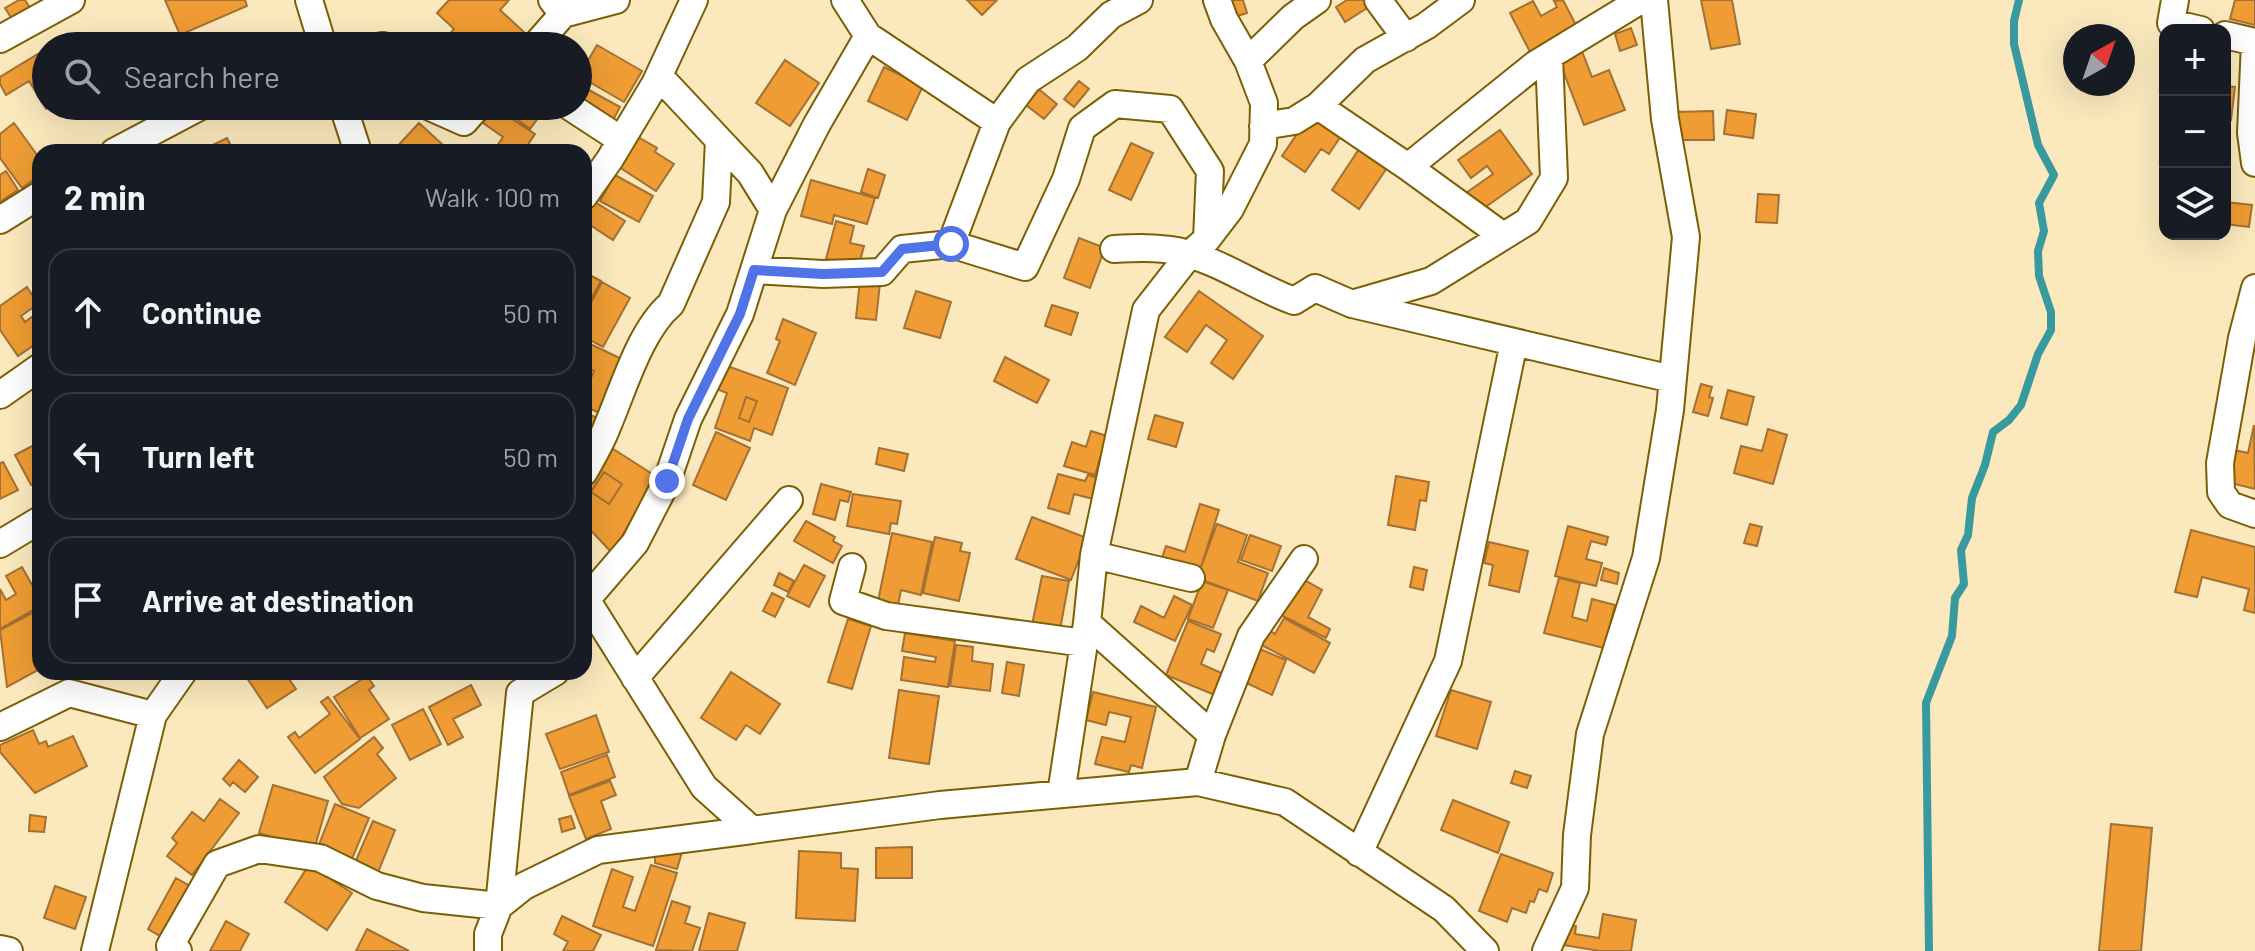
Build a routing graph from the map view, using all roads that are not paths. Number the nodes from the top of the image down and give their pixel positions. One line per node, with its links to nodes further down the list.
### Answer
1 (71, 0): 21 (street)
2 (309, 0): 16 (street)
3 (616, 0): 14 (street)
4 (694, 0): 25 (street)
5 (845, 0): 18 (street)
6 (1139, 0): 30 (street)
7 (1217, 0): 24 (street)
8 (1317, 0): 24 (street)
9 (1378, 0): 20 (street)
10 (1461, 0): 20 (street)
11 (1641, 0): 23 (street)
12 (1654, 0): 51 (street)
13 (2175, 0): 15 (street)
14 (557, 7): 17 (street)
15 (2175, 24)
16 (319, 32)
17 (544, 32)
18 (868, 36): 30 (street); 40 (street)
19 (2231, 36): 22 (street)
20 (1406, 38): 26 (street)
21 (0, 39)
22 (2255, 42): 36 (street)
23 (1549, 56): 37 (street); 42 (street)
24 (1248, 61): 31 (street)
25 (659, 76): 32 (street); 33 (street)
26 (1318, 106): 31 (street); 37 (street)
27 (175, 120): 34 (street)
28 (348, 120): 35 (street)
29 (590, 120): 32 (street)
30 (997, 122): 43 (street)
31 (1263, 126): 44 (street)
32 (621, 140): 38 (street)
33 (719, 140): 40 (street); 54 (street)
34 (129, 144)
35 (355, 144)
36 (2255, 163)
37 (1408, 167): 42 (street)
38 (592, 184)
39 (32, 200): 41 (street)
40 (773, 210): 46 (street)
41 (0, 220)
42 (1503, 236): 48 (street)
43 (951, 244): 44 (street); 46 (street)
44 (1198, 247): 45 (street); 48 (street); 59 (street)
45 (1114, 249)
46 (754, 270): 63 (street)
47 (2255, 288): 56 (street)
48 (1352, 304): 49 (street)
49 (1514, 342): 51 (street); 75 (street)
50 (32, 373): 53 (street)
51 (1672, 379): 83 (street)
52 (32, 389): 53 (street)
53 (4, 392)
54 (592, 457)
55 (789, 500): 66 (street)
56 (2255, 514)
57 (32, 525): 58 (street)
58 (0, 544)
59 (1094, 555): 62 (street); 65 (street)
60 (1304, 559): 71 (street)
61 (852, 567): 65 (street)
62 (1191, 578)
63 (592, 596)
64 (592, 615): 66 (street)
65 (1086, 633): 71 (street); 73 (street)
66 (635, 678): 74 (street)
67 (177, 680): 69 (street)
68 (542, 680): 76 (street)
69 (153, 715): 70 (street); 80 (street)
70 (0, 727)
71 (1212, 735): 72 (street)
72 (1198, 782): 73 (street); 75 (street)
73 (1061, 794): 74 (street)
74 (752, 830): 76 (street)
75 (1359, 853): 82 (street)
76 (499, 906): 78 (street); 81 (street)
77 (0, 949): 79 (street)
78 (167, 949)
79 (9, 951)
80 (95, 951)
81 (488, 951)
82 (1485, 951)
83 (1546, 951)

